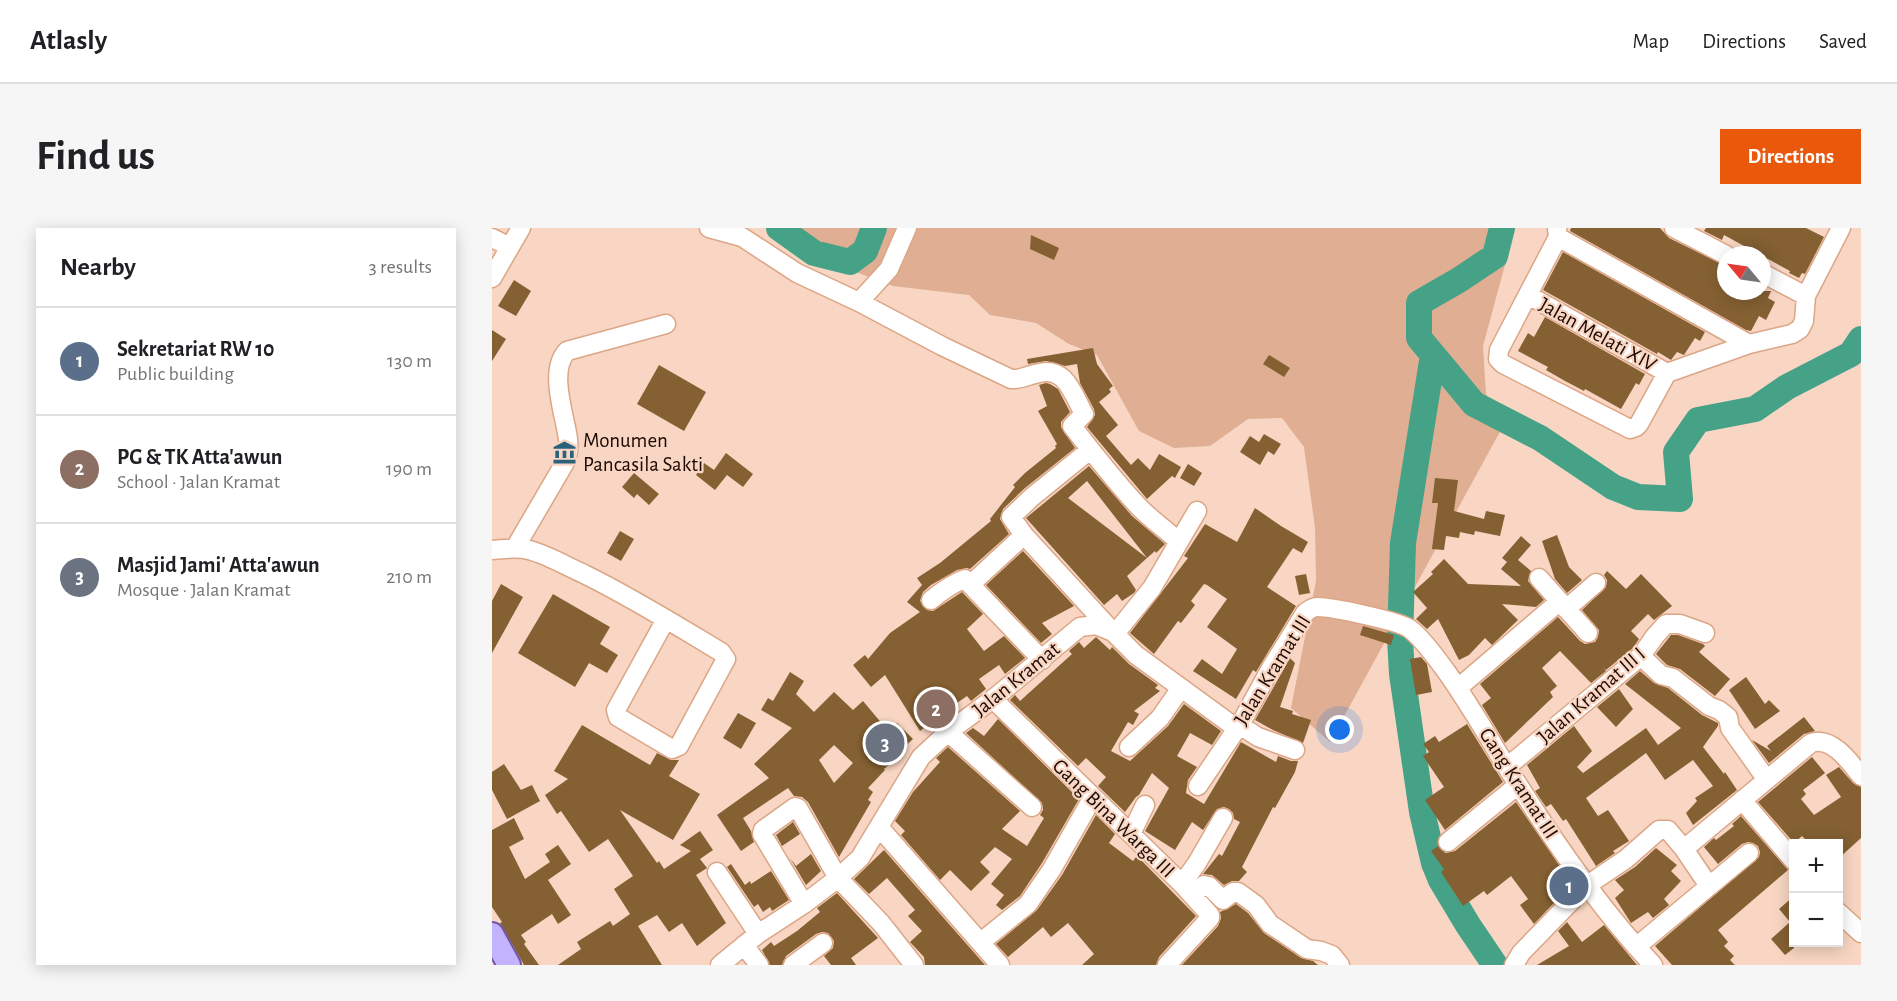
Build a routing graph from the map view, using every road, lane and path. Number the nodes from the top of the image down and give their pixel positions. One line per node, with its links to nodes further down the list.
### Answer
1 (521, 228): 8 (street)
2 (709, 228): 14 (street)
3 (907, 228): 14 (street)
4 (1674, 228): 9 (street)
5 (1835, 230): 13 (street)
6 (1558, 233): 12 (street); 16 (street)
7 (492, 238): 8 (street)
8 (510, 247): 10 (street)
9 (1717, 250)
10 (492, 278)
11 (1771, 278): 13 (street)
12 (1528, 295): 17 (street, Jalan Melati XIV); 17 (street)
13 (1806, 296): 16 (street)
14 (859, 302): 18 (street)
15 (666, 324): 22 (street)
16 (1749, 344): 17 (street)
17 (1667, 373)
18 (1090, 450): 20 (street); 21 (street)
19 (1197, 511): 21 (street)
20 (1024, 535): 26 (street); 31 (street)
21 (1178, 542): 31 (street)
22 (514, 548): 23 (street); 29 (street)
23 (492, 550)
24 (1539, 578): 28 (street)
25 (1596, 583): 28 (street)
26 (971, 584): 27 (street); 35 (street)
27 (931, 600)
28 (1563, 605): 32 (street); 37 (street)
29 (666, 619): 29 (street)
30 (1408, 627): 37 (street, Gang Kramat III); 39 (street, Jalan Kramat III)
31 (1113, 632): 35 (street, Jalan Kramat); 36 (street)
32 (1588, 633)
33 (1705, 633): 34 (street, Jalan Kramat III I)
34 (1641, 656): 43 (street, Jalan Kramat III I); 45 (street)
35 (1042, 660): 38 (street, Jalan Kramat)
36 (1181, 688): 39 (street); 41 (street)
37 (1458, 688): 43 (street, Gang Kramat III)
38 (993, 699): 40 (street, Jalan Kramat); 48 (street, Gang Bina Warga III)
39 (1238, 724): 42 (street); 47 (street, Jalan Kramat III)
40 (948, 732): 51 (street); 53 (street, Jalan Kramat)
41 (1129, 747)
42 (1294, 750)
43 (1508, 766): 46 (street, Gang Kramat III)
44 (1861, 776): 45 (street)
45 (1767, 780): 49 (street)
46 (1518, 785): 55 (street); 61 (street, Gang Kramat III)
47 (1198, 786)
48 (1093, 797): 54 (street, Gang Bina Warga III); 69 (street)
49 (1742, 800): 56 (street); 58 (street)
50 (1145, 805): 54 (street)
51 (1032, 807)
52 (1223, 818): 63 (street)
53 (879, 827): 60 (street, Jalan Kramat); 69 (street)
54 (1131, 834): 63 (street, Gang Bina Warga III)
55 (1448, 842)
56 (1684, 849): 61 (street); 62 (street)
57 (1749, 853): 62 (street)
58 (1789, 855)
59 (717, 872): 68 (street)
60 (838, 878): 64 (street, Jalan Kramat); 64 (street); 76 (street)
61 (1586, 886): 71 (street, Gang Kramat III); 80 (street)
62 (1709, 886): 71 (street)
63 (1187, 889): 78 (street, Gang Bina Warga III); 79 (street)
64 (804, 904): 68 (street, Jalan Kramat)
65 (1843, 916): 66 (street)
66 (1861, 933)
67 (492, 934): 72 (main road)
68 (751, 940): 73 (street, Jalan Kramat); 74 (street)
69 (981, 942): 77 (street)
70 (823, 943): 75 (street)
71 (1636, 947): 81 (street, Gang Kramat III)
72 (509, 965)
73 (720, 965)
74 (759, 965)
75 (793, 965)
76 (914, 965)
77 (1000, 965)
78 (1167, 965)
79 (1340, 965)
80 (1514, 965)
81 (1653, 965)

